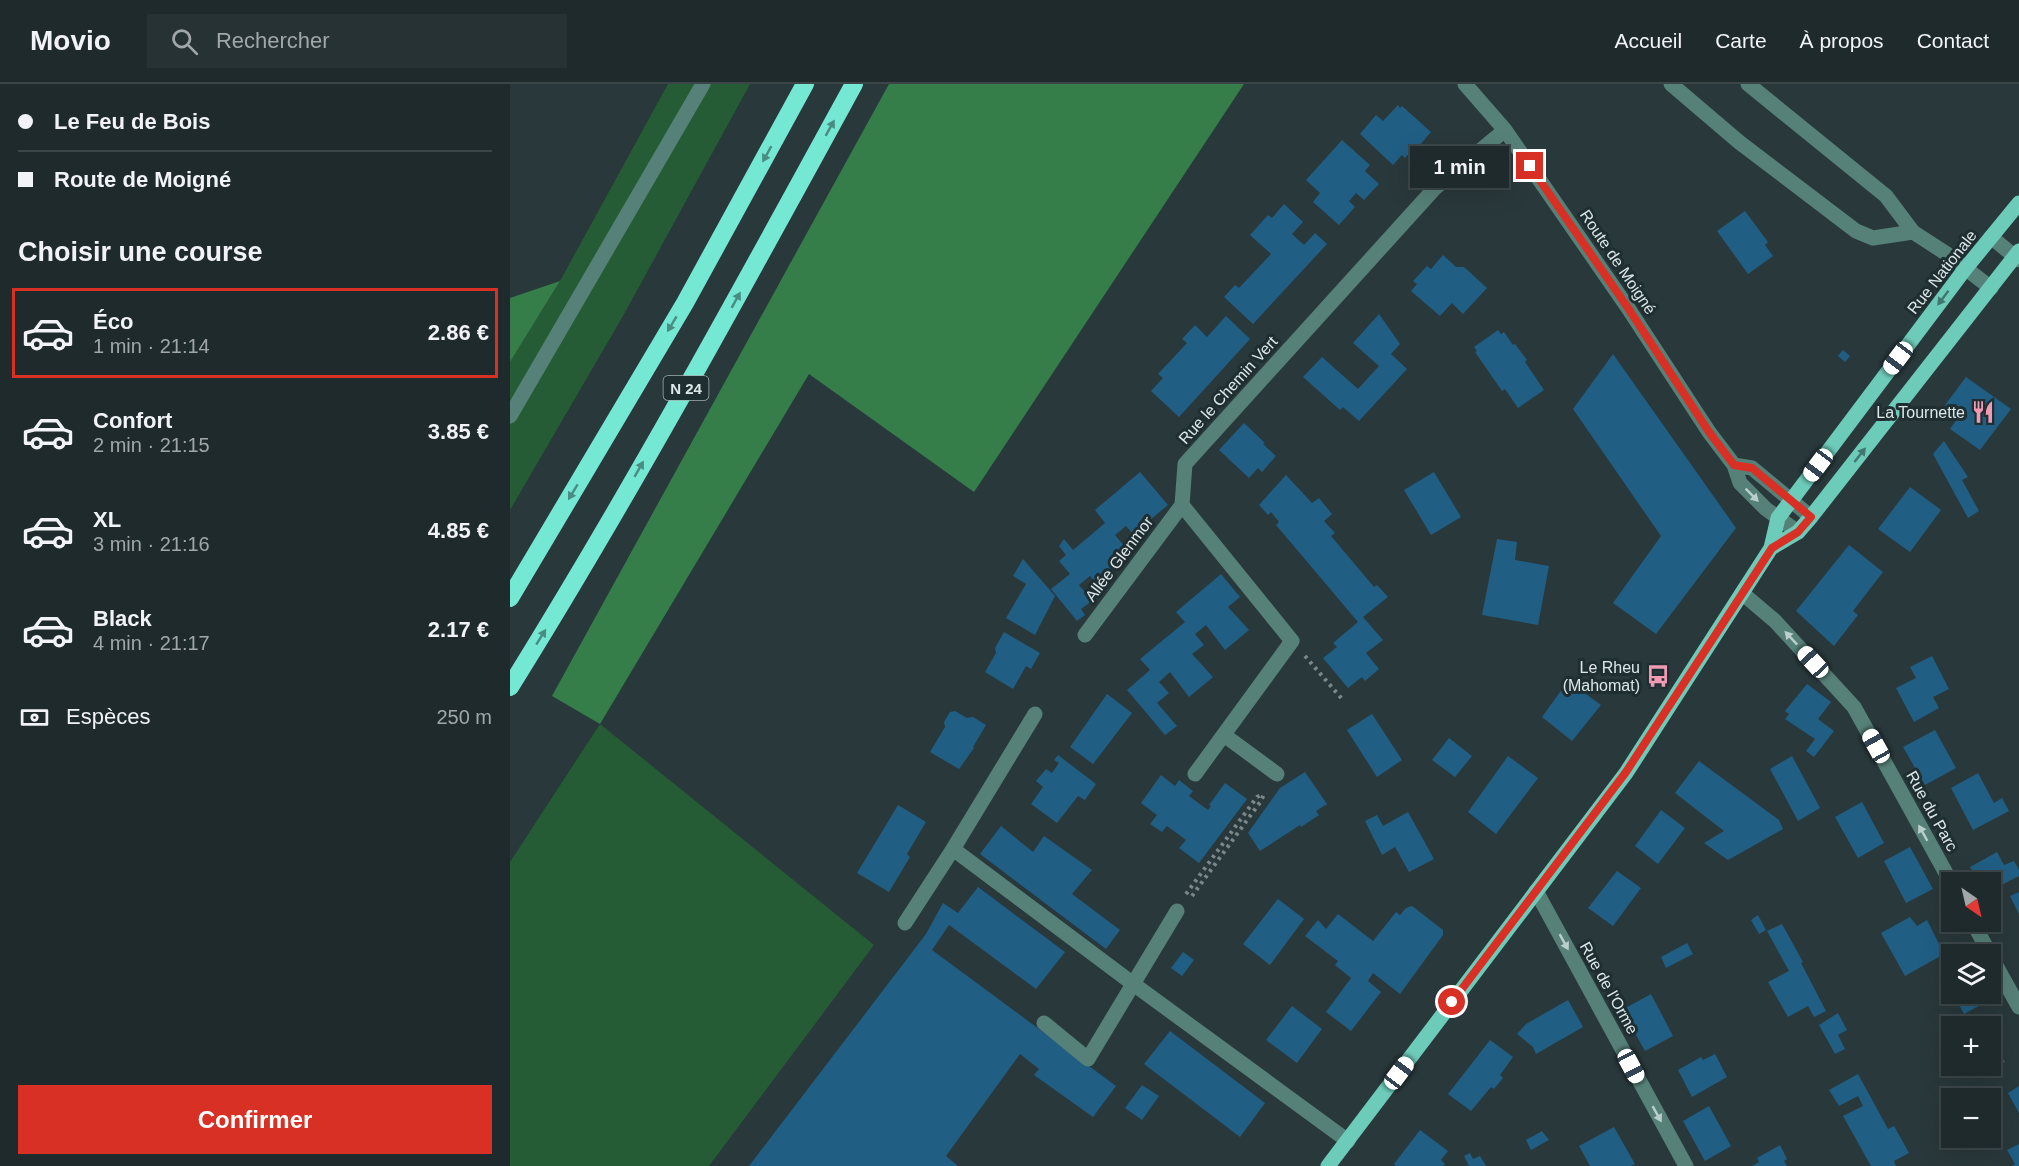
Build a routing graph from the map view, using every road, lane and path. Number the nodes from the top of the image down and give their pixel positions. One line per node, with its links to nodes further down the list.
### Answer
1 (703, 84): 14 (street)
2 (805, 84): 23 (highway, N 24, one-way to 23)
3 (854, 84): 26 (highway, N 24, one-way to 3)
4 (1466, 84): 7 (street, Route de Moigné)
5 (1671, 84): 9 (street)
6 (1748, 84): 9 (street)
7 (1505, 130): 15 (street, Route de Moigné); 17 (street, Rue le Chemin Vert)
8 (2019, 203): 10 (main road, Rue Nationale)
9 (1913, 232): 12 (street)
10 (1991, 237): 11 (street); 12 (main road, Rue Nationale)
11 (2018, 256): 13 (main road)
12 (1965, 269): 13 (street); 16 (main road, Rue Nationale, one-way to 16)
13 (1991, 288): 18 (main road, one-way to 13)
14 (510, 416)
15 (1734, 465): 16 (street); 19 (street, Route de Moigné, one-way to 19)
16 (1791, 501): 18 (street); 19 (main road, Rue Nationale)
17 (1182, 505): 24 (street, Allée Glenmor); 25 (street)
18 (1811, 517): 20 (main road)
19 (1778, 518): 20 (street, Route de Moigné); 21 (main road, Rue Nationale)
20 (1798, 532): 21 (main road)
21 (1772, 548): 22 (main road)
22 (1742, 593): 33 (street, Rue du Parc, one-way to 22); 34 (main road)
23 (510, 598)
24 (1085, 635)
25 (1292, 640): 27 (path); 29 (street)
26 (510, 687)
27 (1342, 699)
28 (1035, 714): 32 (street)
29 (1224, 735): 30 (street); 31 (street)
30 (1195, 774)
31 (1277, 774): 35 (path)
32 (953, 849): 36 (street); 38 (street)
33 (1945, 872)
34 (1536, 891): 41 (main road); 43 (street, Rue de l'Orme, one-way to 43)
35 (1177, 911): 38 (street)
36 (905, 924)
37 (2001, 975): 39 (street)
38 (1132, 983): 40 (street); 41 (street)
39 (2019, 1007)
40 (1044, 1023)
41 (1348, 1141): 42 (main road)
42 (1328, 1166)
43 (1686, 1166)

